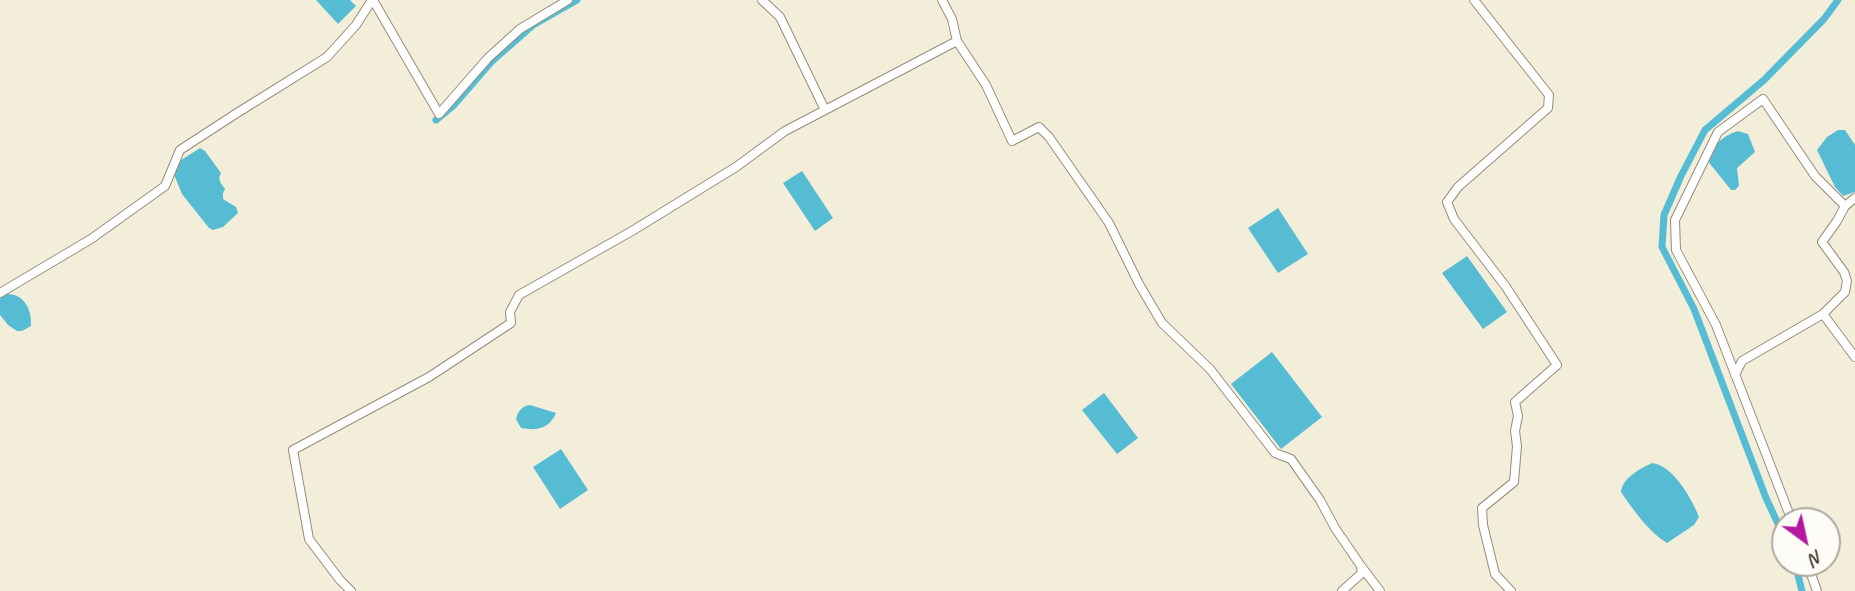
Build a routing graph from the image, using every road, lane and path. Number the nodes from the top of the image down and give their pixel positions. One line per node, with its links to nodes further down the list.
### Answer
1 (372, 0): 2 (street); 10 (street)
2 (568, 0)
3 (762, 0): 7 (street)
4 (942, 0): 6 (street)
5 (1474, 0): 19 (street)
6 (957, 41): 7 (street); 15 (street)
7 (825, 110): 16 (street)
8 (1855, 198): 9 (street)
9 (1844, 206): 11 (street); 13 (street)
10 (0, 293)
11 (1823, 314): 12 (street); 13 (street)
12 (1855, 357)
13 (1735, 375): 14 (street)
14 (1787, 507)
15 (1361, 566): 17 (street); 18 (street)
16 (351, 591)
17 (1342, 591)
18 (1380, 591)
19 (1511, 591)

